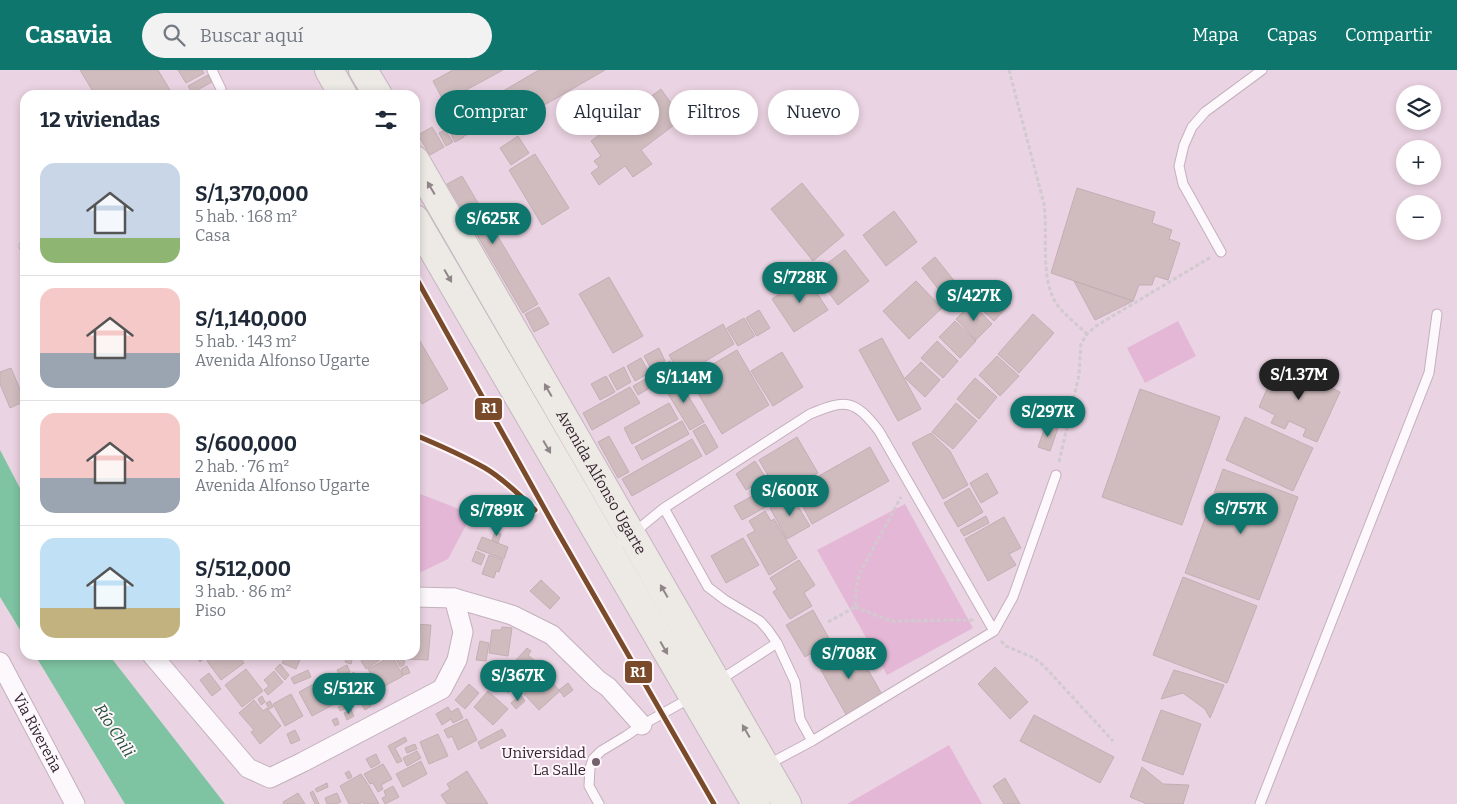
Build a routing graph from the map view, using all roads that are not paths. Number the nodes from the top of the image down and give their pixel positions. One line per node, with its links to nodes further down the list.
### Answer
1 (212, 70): 5 (lane)
2 (329, 70): 6 (main road)
3 (363, 70): 7 (main road)
4 (1262, 70): 10 (lane)
5 (221, 90)
6 (340, 90)
7 (375, 90)
8 (420, 169): 14 (main road, Avenida Alfonso Ugarte, one-way to 8)
9 (420, 228): 15 (main road, Avenida Alfonso Ugarte, one-way to 15)
10 (1220, 252)
11 (1437, 314): 30 (lane)
12 (1056, 475): 18 (lane)
13 (664, 508): 14 (lane); 18 (lane); 19 (lane)
14 (631, 535): 15 (lane); 22 (main road, Avenida Alfonso Ugarte, one-way to 14)
15 (608, 550): 22 (main road, Avenida Alfonso Ugarte, one-way to 22)
16 (420, 597): 17 (street)
17 (454, 598): 20 (street); 23 (street)
18 (994, 631): 24 (lane)
19 (777, 643): 22 (lane); 24 (lane)
20 (156, 660)
21 (0, 662): 26 (street, Via Rivereña)
22 (705, 690): 23 (lane); 25 (main road, Avenida Alfonso Ugarte)
23 (642, 725): 27 (lane)
24 (812, 741): 25 (lane)
25 (753, 773): 28 (main road, Avenida Alfonso Ugarte); 29 (main road, Avenida Alfonso Ugarte)
26 (75, 804)
27 (599, 804)
28 (756, 804)
29 (787, 804)
30 (1260, 804)

